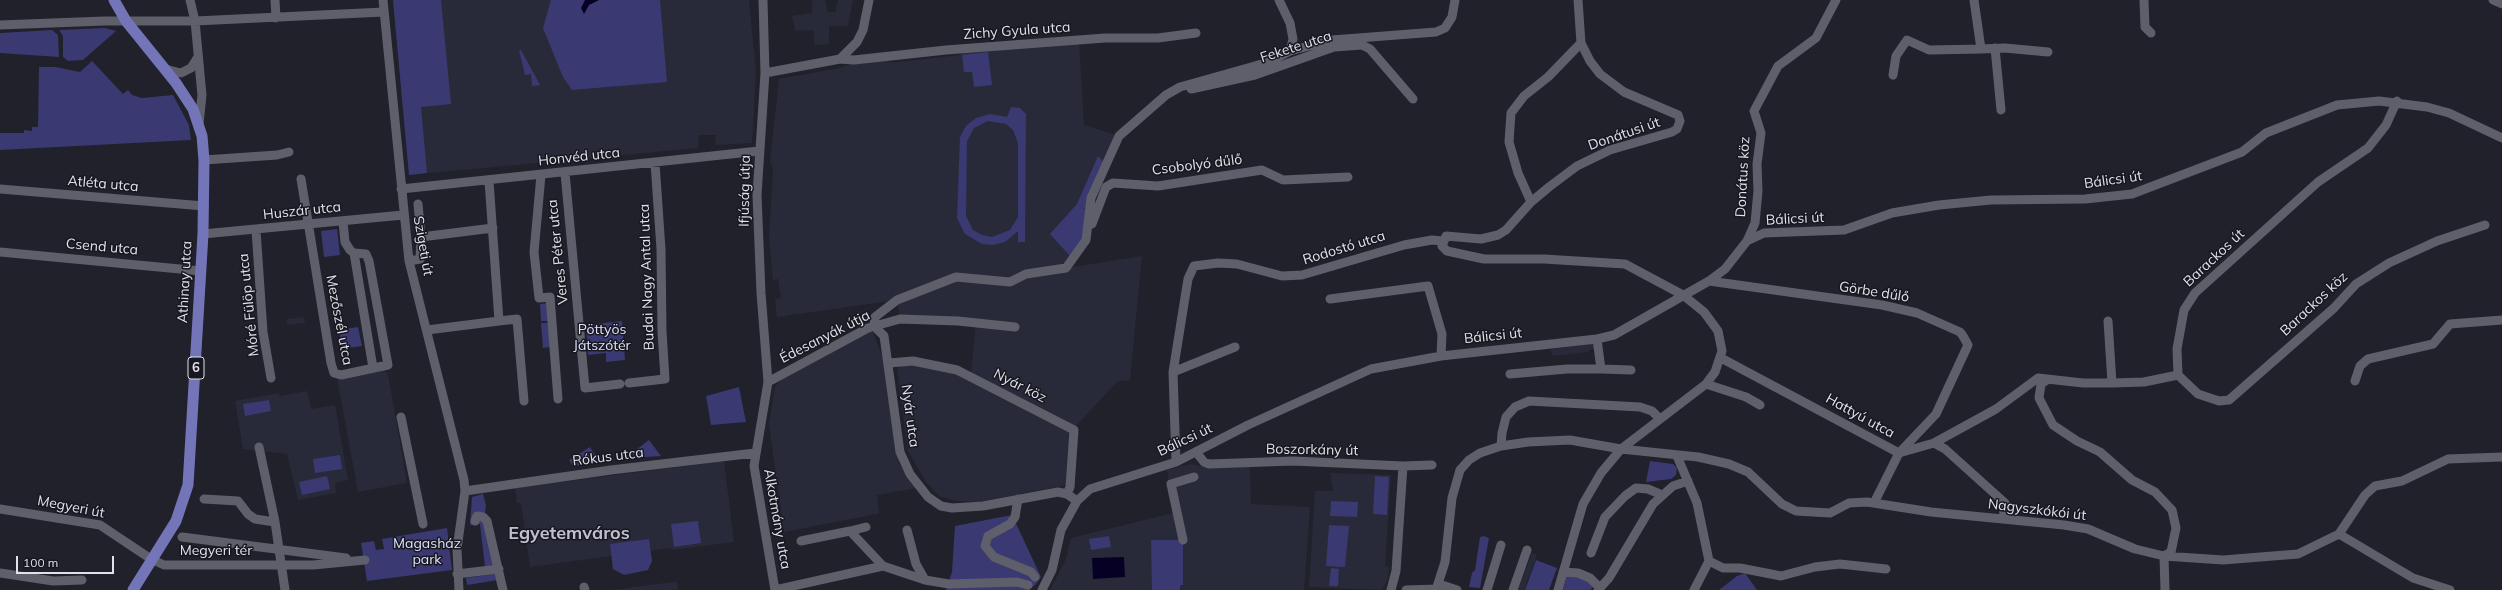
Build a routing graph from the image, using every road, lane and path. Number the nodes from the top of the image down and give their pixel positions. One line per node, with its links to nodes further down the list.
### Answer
1 (114, 0): 18 (main road, 6)
2 (190, 0): 19 (street)
3 (275, 0): 17 (street)
4 (383, 0): 15 (street, Szigeti út)
5 (763, 0): 34 (street, Ifjúság útja)
6 (869, 0): 27 (street)
7 (1279, 0): 28 (street, Fekete utca)
8 (1455, 0): 28 (street, Fekete utca)
9 (1578, 0): 24 (street, Donátusi út)
10 (1836, 0): 66 (street, Donátus köz)
11 (1974, 0): 26 (street)
12 (2144, 0): 22 (street)
13 (2493, 0): 14 (street)
14 (2502, 4)
15 (384, 12): 16 (street); 21 (street, Szigeti út)
16 (366, 14): 17 (street); 21 (street)
17 (276, 18): 19 (street)
18 (126, 21): 19 (street); 20 (street); 33 (main road, Athinay utca / 6)
19 (195, 21): 30 (street)
20 (0, 25)
21 (386, 26): 52 (street, Szigeti út)
22 (2151, 32)
23 (1196, 34): 32 (street, Zichy Gyula utca)
24 (1581, 43): 53 (street); 53 (street, Donátusi út)
25 (1995, 48): 26 (street); 29 (street); 39 (street)
26 (1981, 49): 35 (street)
27 (850, 51): 31 (street); 32 (street)
28 (1290, 51): 36 (street, Fekete utca)
29 (2048, 52)
30 (198, 57): 33 (street); 40 (street)
31 (840, 59): 32 (street, Zichy Gyula utca); 34 (street)
32 (854, 60)
33 (165, 68): 40 (main road, Athinay utca / 6)
34 (765, 73): 42 (street, Ifjúság útja)
35 (1893, 75)
36 (1166, 94): 37 (street, Fekete utca); 64 (street, Fekete utca)
37 (1413, 99)
38 (2397, 102): 41 (street, Bálicsi út); 66 (street, Bálicsi út); 90 (street, Barackos út)
39 (2001, 110)
40 (199, 124): 44 (main road, Athinay utca / 6)
41 (2502, 138)
42 (759, 151): 45 (street, Honvéd utca); 95 (street, Ifjúság útja)
43 (289, 152): 44 (street)
44 (204, 160): 55 (main road, Athinay utca / 6)
45 (655, 163): 46 (street, Honvéd utca); 92 (street, Budai Nagy Antal utca)
46 (565, 173): 47 (street, Honvéd utca); 92 (street, Veres Péter utca)
47 (541, 175): 50 (street, Honvéd utca); 98 (street)
48 (1348, 177): 64 (street, Csobolyó dűlő)
49 (301, 178): 59 (street, Mezőszél utca)
50 (489, 181): 52 (street, Honvéd utca); 60 (street)
51 (0, 189): 55 (street, Atléta utca)
52 (402, 189): 56 (street, Szigeti út)
53 (1531, 202): 65 (street, Donátusi út)
54 (418, 204): 63 (street)
55 (204, 206): 62 (main road, Athinay utca / 6)
56 (403, 216): 57 (street, Huszár utca); 69 (street, Szigeti út)
57 (343, 222): 59 (street, Huszár utca); 68 (street)
58 (2485, 225): 90 (street, Barackos köz)
59 (307, 226): 61 (street, Huszár utca); 85 (street, Mezőszél utca)
60 (492, 228): 63 (street); 75 (street)
61 (256, 230): 62 (street, Huszár utca); 91 (street, Móré Fülöp utca)
62 (203, 234): 70 (main road, Athinay utca / 6)
63 (421, 237): 69 (street)
64 (1086, 240): 77 (street, Fekete utca)
65 (1442, 241): 72 (street); 88 (street, Rodostó utca)
66 (1747, 241): 71 (street, Bálicsi út)
67 (0, 252): 70 (street, Csend utca)
68 (354, 253): 85 (street); 85 (street, Mezőszél utca)
69 (409, 261): 79 (street, Szigeti út)
70 (201, 271): 141 (main road, Athinay utca / 6)
71 (1709, 282): 72 (street, Bálicsi út); 109 (street, Görbe dűlő)
72 (1683, 295): 80 (street, Bálicsi út); 83 (street)
73 (1330, 299): 82 (street)
74 (2502, 320): 94 (street)
75 (500, 321): 79 (street); 99 (street)
76 (2108, 321): 96 (street)
77 (874, 326): 78 (street, Édesanyák útja); 84 (street, Nyár utca); 95 (street, Édesanyák útja)
78 (1015, 327)
79 (427, 330): 117 (street, Szigeti út)
80 (1597, 339): 82 (street, Bálicsi út); 86 (street)
81 (1235, 347): 88 (street)
82 (1441, 356): 107 (street, Bálicsi út)
83 (1721, 358): 97 (street); 109 (street, Hattyú utca)
84 (889, 363): 118 (street, Nyár köz); 121 (street, Nyár utca)
85 (373, 368)
86 (1601, 369): 87 (street); 89 (street)
87 (1630, 370)
88 (1173, 372): 112 (street, Rodostó utca)
89 (1510, 374)
90 (2178, 375): 96 (street)
91 (270, 378)
92 (654, 380)
93 (2047, 380): 96 (street); 103 (street); 140 (street)
94 (2355, 381)
95 (768, 382): 108 (street, Alkotmány utca)
96 (2112, 383)
97 (1706, 384): 100 (street); 102 (street)
98 (558, 399)
99 (524, 401)
100 (1760, 405)
101 (401, 417): 128 (street)
102 (1660, 419): 104 (street); 106 (street)
103 (1934, 444): 109 (street, Hattyú utca); 125 (street)
104 (1501, 446): 106 (street, Nagyszkókói út); 156 (street, Nagyszkókói út)
105 (259, 447): 127 (street)
106 (1621, 449): 110 (street, Nagyszkókói út); 147 (street)
107 (1196, 452): 112 (street, Bálicsi út); 114 (street, Boszorkány út)
108 (755, 453): 117 (street, Rókus utca); 162 (street, Alkotmány utca)
109 (1900, 453): 123 (street)
110 (1676, 456): 116 (street); 123 (street, Nagyszkókói út)
111 (2502, 457): 132 (street)
112 (1176, 462): 122 (street, Bálicsi út)
113 (1432, 465): 114 (street, Boszorkány út)
114 (1403, 466): 164 (street)
115 (1194, 477): 134 (street)
116 (1688, 481): 119 (street); 142 (street)
117 (465, 491): 149 (street, Szigeti út)
118 (1067, 494): 121 (street); 122 (street)
119 (1662, 495): 139 (street); 157 (street)
120 (204, 499): 127 (street)
121 (1018, 499): 150 (street)
122 (1077, 501): 163 (street, Bálicsi út)
123 (1874, 503): 125 (street, Nagyszkókói út)
124 (0, 509): 141 (street, Megyeri út)
125 (2003, 519): 140 (street, Nagyszkókói út)
126 (475, 521): 145 (street)
127 (275, 522): 138 (street)
128 (423, 524)
129 (866, 527): 131 (street)
130 (907, 530): 152 (street)
131 (850, 531): 135 (street); 144 (street)
132 (2339, 534): 140 (street, Nagyszkókói út); 172 (street)
133 (182, 537): 138 (street, Megyeri tér)
134 (1183, 540)
135 (801, 541)
136 (1501, 545): 167 (street)
137 (1527, 550): 168 (street)
138 (279, 551): 143 (street); 143 (street, Megyeri tér)
139 (1591, 553)
140 (2164, 556): 171 (street)
141 (151, 559): 143 (street, Megyeri tér); 158 (main road, 6)
142 (1709, 560): 146 (street); 170 (street)
143 (281, 565): 159 (street)
144 (884, 566): 152 (street); 153 (street)
145 (499, 569): 149 (street); 161 (street)
146 (1886, 569)
147 (1563, 572): 157 (street); 169 (street)
148 (0, 573): 151 (street)
149 (457, 574): 160 (street, Szigeti út)
150 (1035, 577)
151 (82, 580)
152 (925, 580): 155 (street)
153 (818, 585): 162 (street)
154 (1028, 585): 155 (street)
155 (947, 587)
156 (1438, 587): 165 (street); 166 (street)
157 (1599, 589)
158 (133, 590)
159 (285, 590)
160 (459, 590)
161 (503, 590)
162 (775, 590)
163 (1042, 590)
164 (1391, 590)
165 (1406, 590)
166 (1457, 590)
167 (1487, 590)
168 (1513, 590)
169 (1558, 590)
170 (1694, 590)
171 (2165, 590)
172 (2450, 590)

